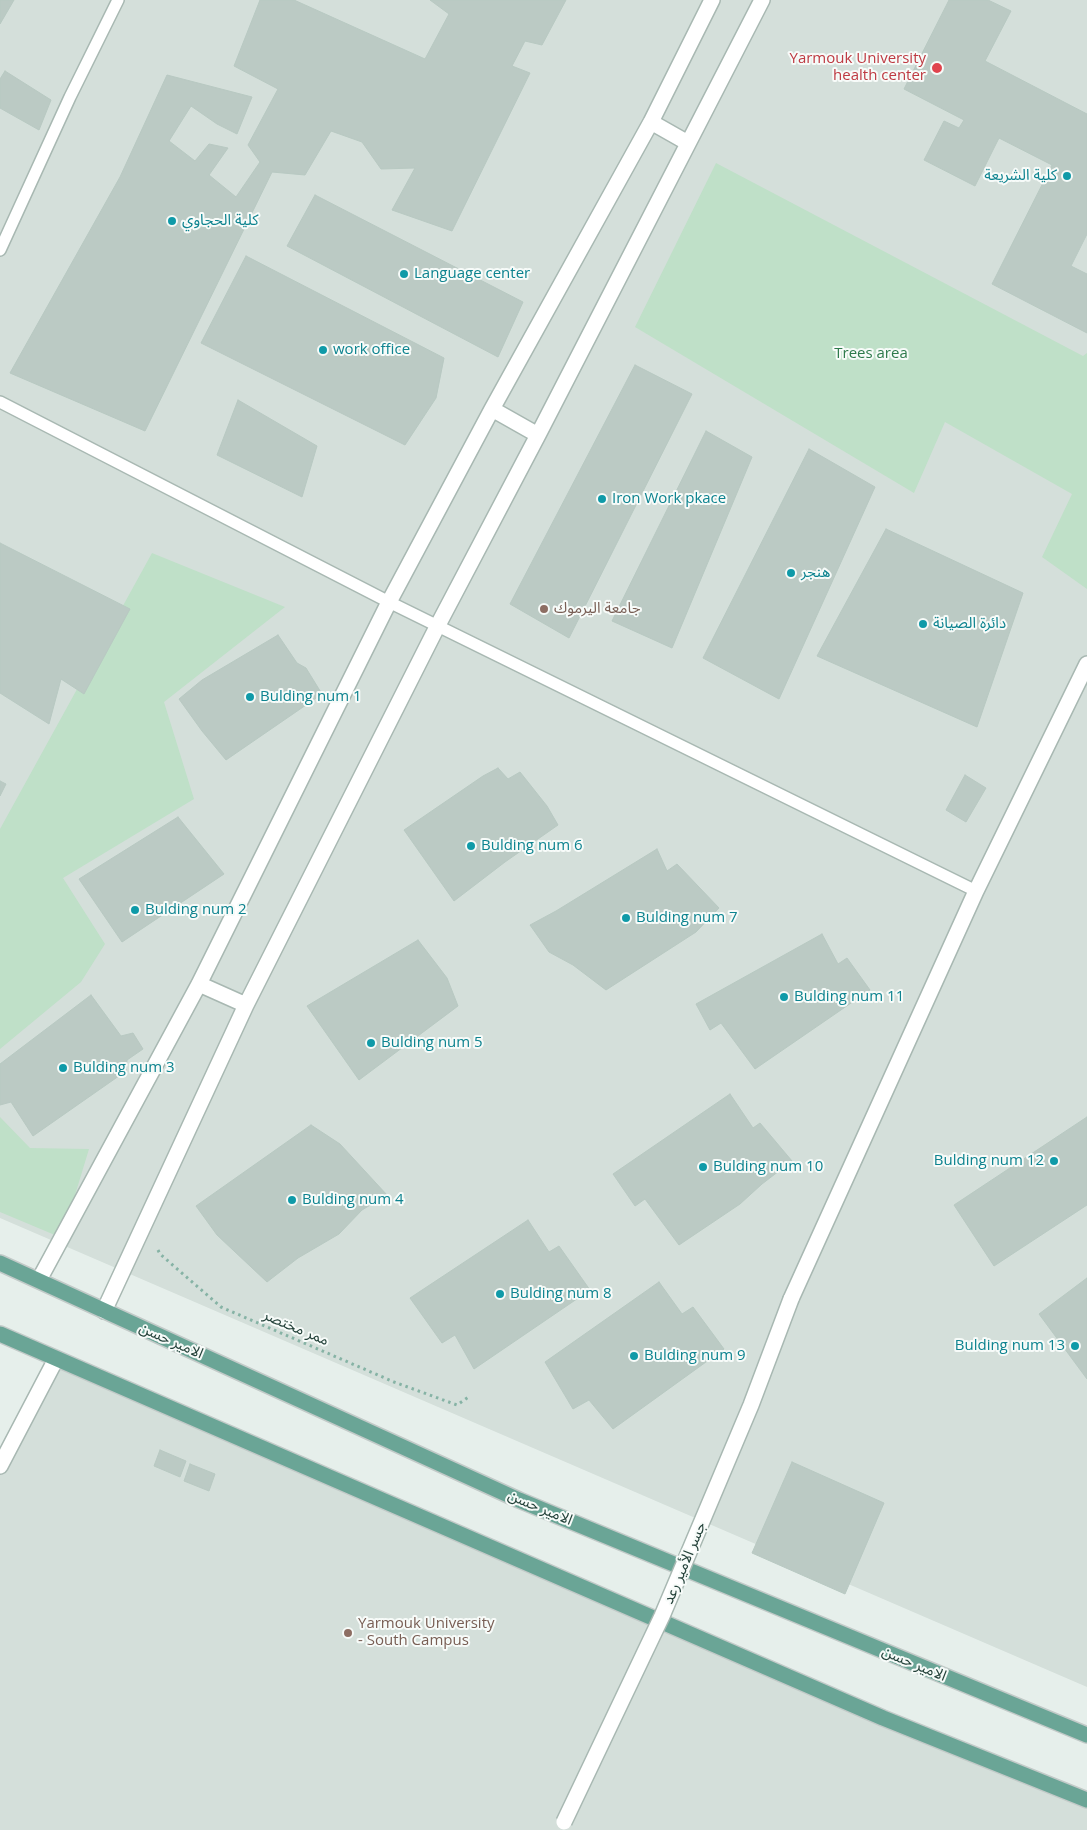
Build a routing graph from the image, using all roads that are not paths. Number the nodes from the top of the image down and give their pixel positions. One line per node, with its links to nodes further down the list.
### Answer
1 (118, 0): 6 (lane)
2 (712, 0): 4 (street)
3 (762, 0): 5 (street)
4 (651, 122): 5 (street); 8 (street)
5 (688, 143): 9 (street)
6 (0, 250)
7 (0, 402): 10 (lane)
8 (492, 409): 9 (street); 10 (street)
9 (538, 435): 11 (street)
10 (390, 602): 11 (lane); 14 (street)
11 (438, 625): 13 (lane); 15 (street)
12 (1087, 664): 13 (street, جسر الأمير رعد)
13 (976, 891): 24 (street, جسر الأمير رعد, bridge)
14 (199, 984): 15 (street); 17 (street)
15 (246, 1005): 18 (street)
16 (0, 1264): 17 (main road, الامير حسن)
17 (39, 1280): 18 (main road, الامير حسن)
18 (104, 1311): 22 (main road, الامير حسن)
19 (0, 1334): 20 (main road)
20 (56, 1359): 21 (street); 23 (main road)
21 (0, 1466)
22 (1087, 1735)
23 (1087, 1800)
24 (562, 1826)

